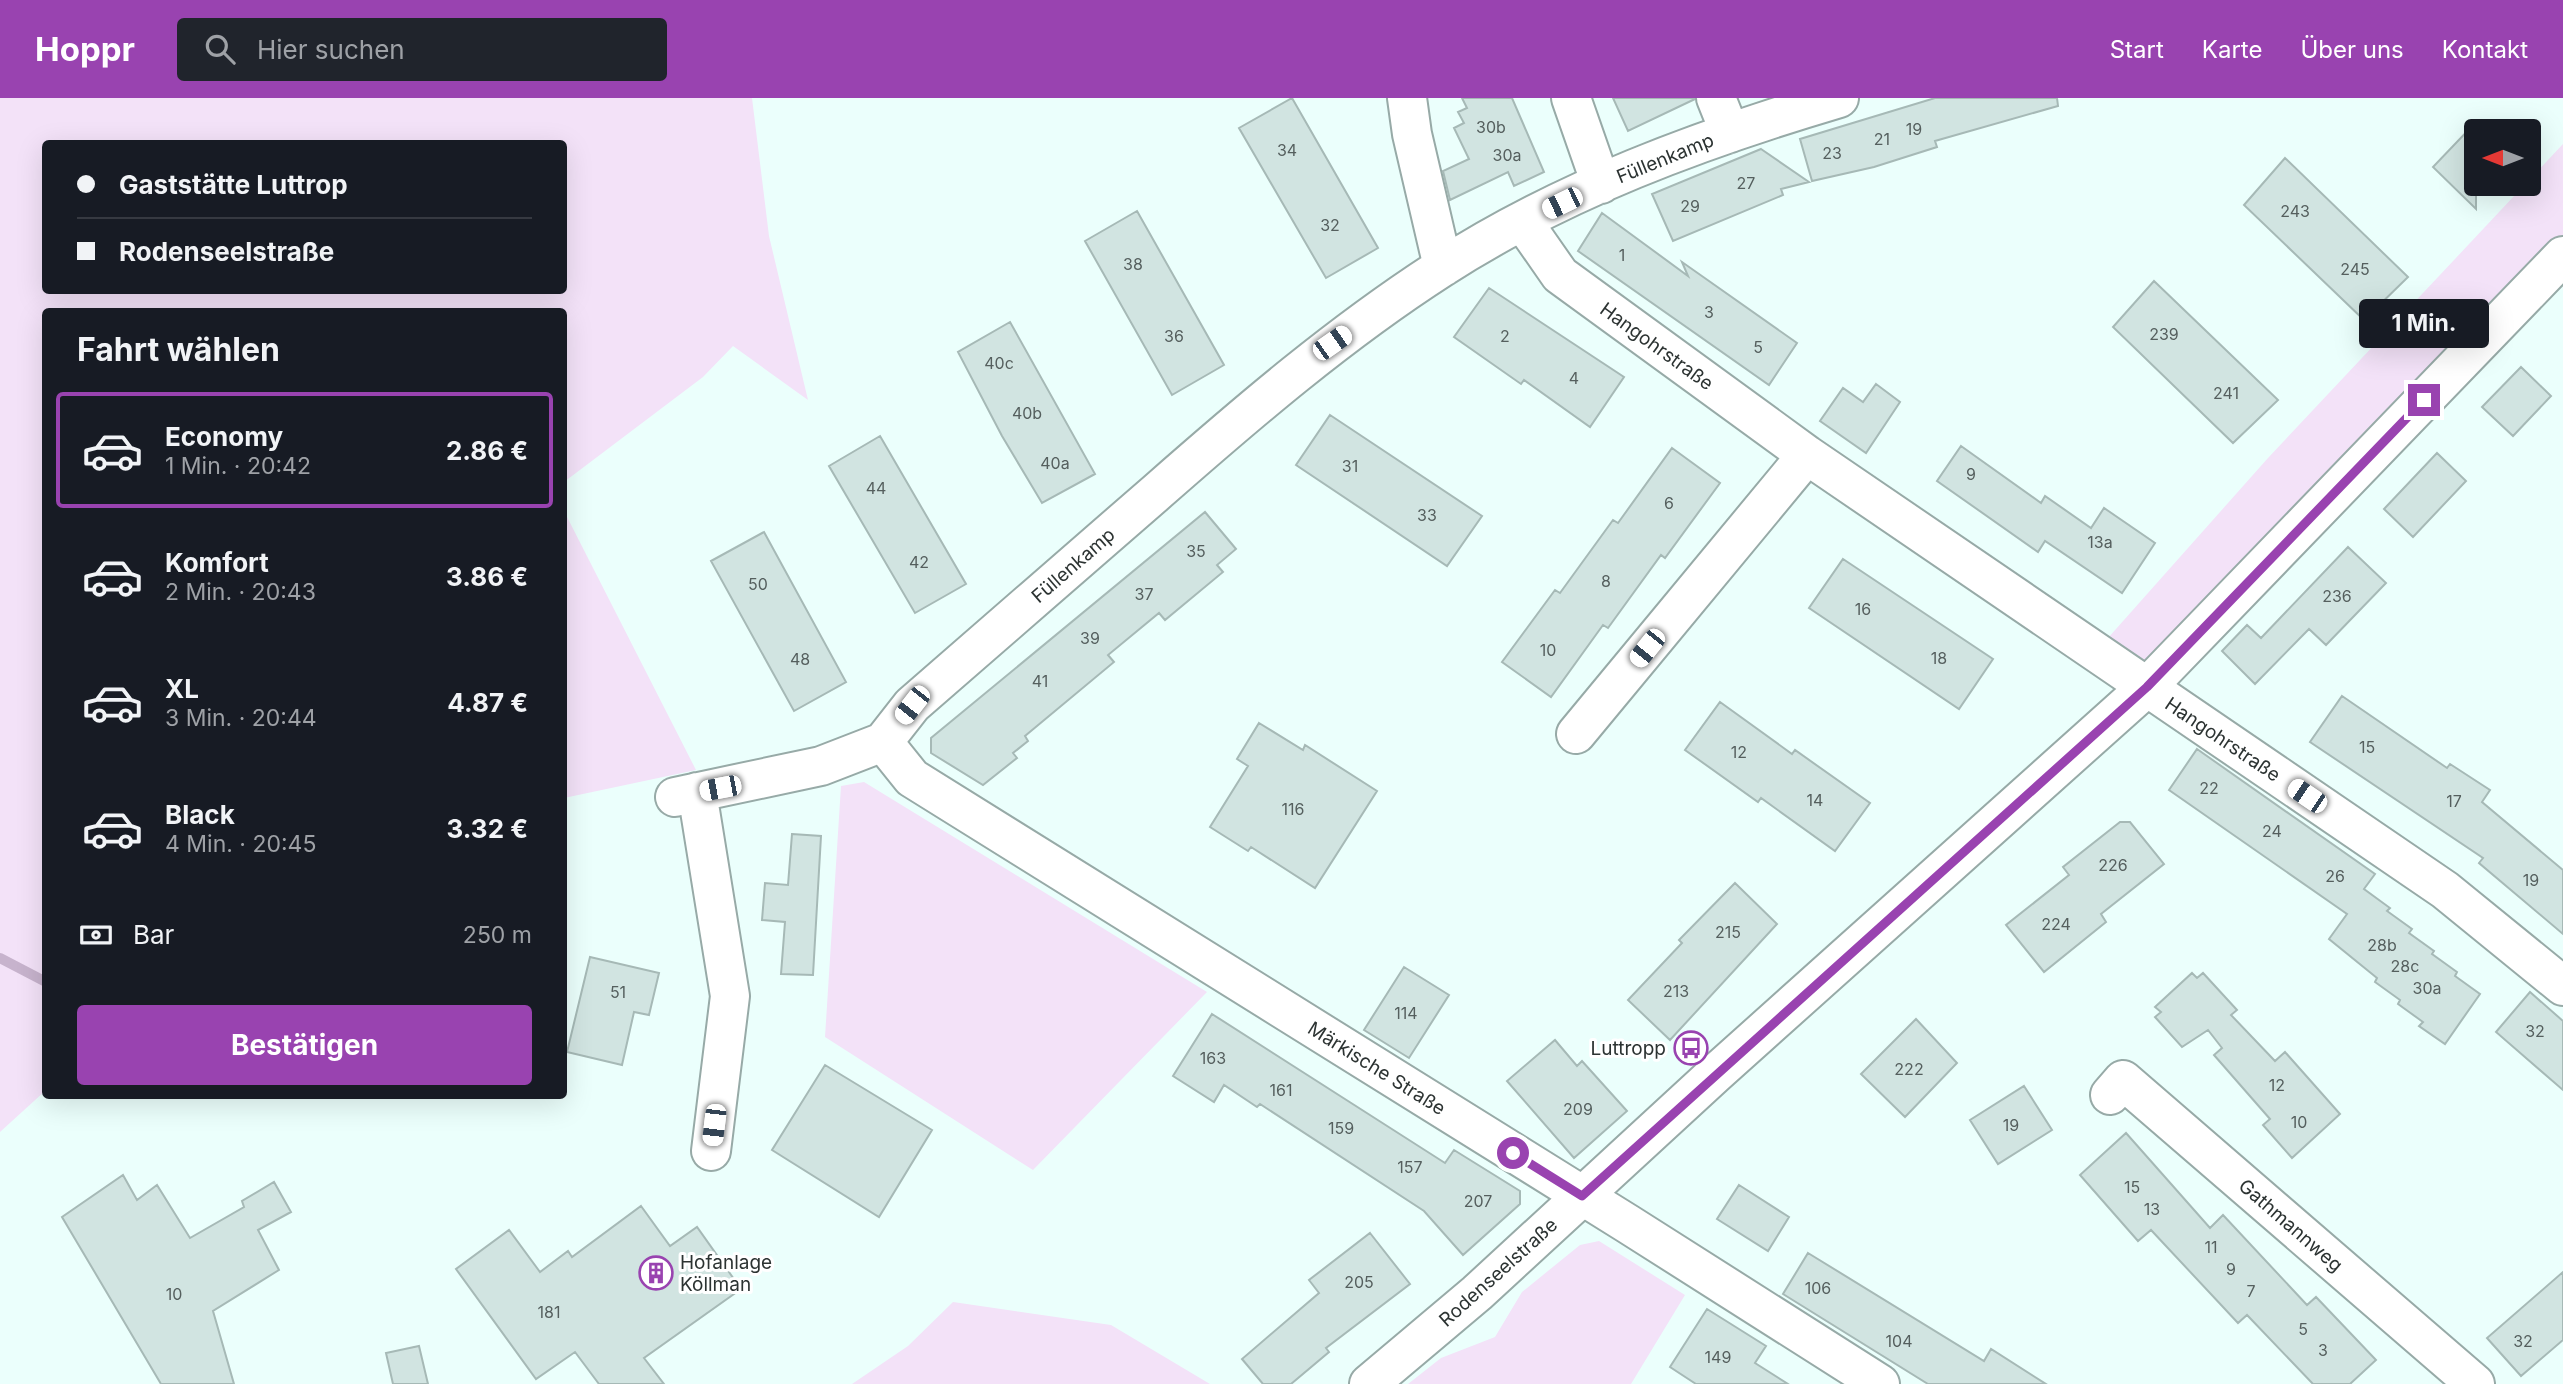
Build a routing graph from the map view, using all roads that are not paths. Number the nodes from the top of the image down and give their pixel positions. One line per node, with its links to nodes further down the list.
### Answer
1 (1407, 98): 8 (street)
2 (1571, 98): 5 (street, Füllenkamp)
3 (1839, 98): 4 (street, Füllenkamp)
4 (1723, 115): 5 (street, Füllenkamp)
5 (1601, 184): 6 (street, Füllenkamp)
6 (1522, 222): 8 (street, Füllenkamp); 9 (street, Hangohrstraße)
7 (2563, 256): 10 (street, Rodenseelstraße)
8 (1443, 267): 12 (street, Füllenkamp)
9 (1807, 455): 10 (street, Hangohrstraße); 11 (street)
10 (2147, 687): 13 (street, Hangohrstraße); 16 (street, Rodenseelstraße)
11 (1576, 734)
12 (883, 743): 15 (street); 16 (street, Märkische Straße)
13 (2563, 986)
14 (2110, 1095): 19 (street, Gathmannweg)
15 (711, 1151)
16 (1582, 1196): 17 (street, Rodenseelstraße); 18 (street, Märkische Straße)
17 (1369, 1384)
18 (1880, 1384)
19 (2475, 1384)

